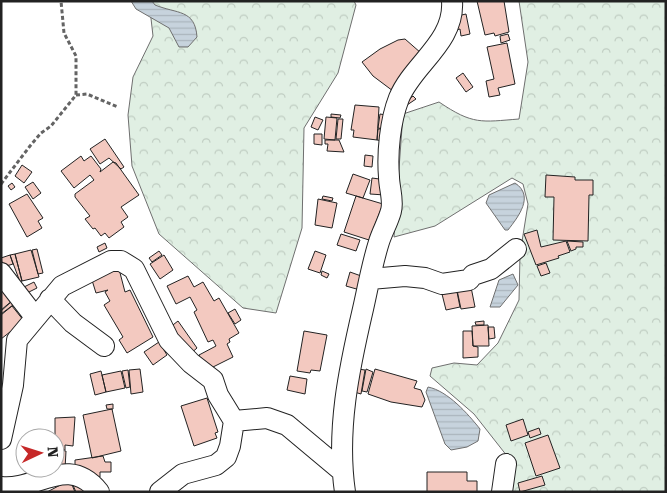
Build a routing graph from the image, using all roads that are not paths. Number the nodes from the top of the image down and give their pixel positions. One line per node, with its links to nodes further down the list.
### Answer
1 (452, 1): 4 (street)
2 (516, 248): 4 (street)
3 (1, 273): 6 (street)
4 (370, 279): 11 (street)
5 (50, 299): 6 (street); 7 (street); 8 (street)
6 (35, 317): 9 (street)
7 (104, 346)
8 (234, 421): 11 (street); 14 (street)
9 (1, 439)
10 (506, 464): 16 (street)
11 (342, 471): 15 (street)
12 (1, 486): 13 (street)
13 (103, 491)
14 (160, 492)
15 (345, 492)
16 (502, 492)

